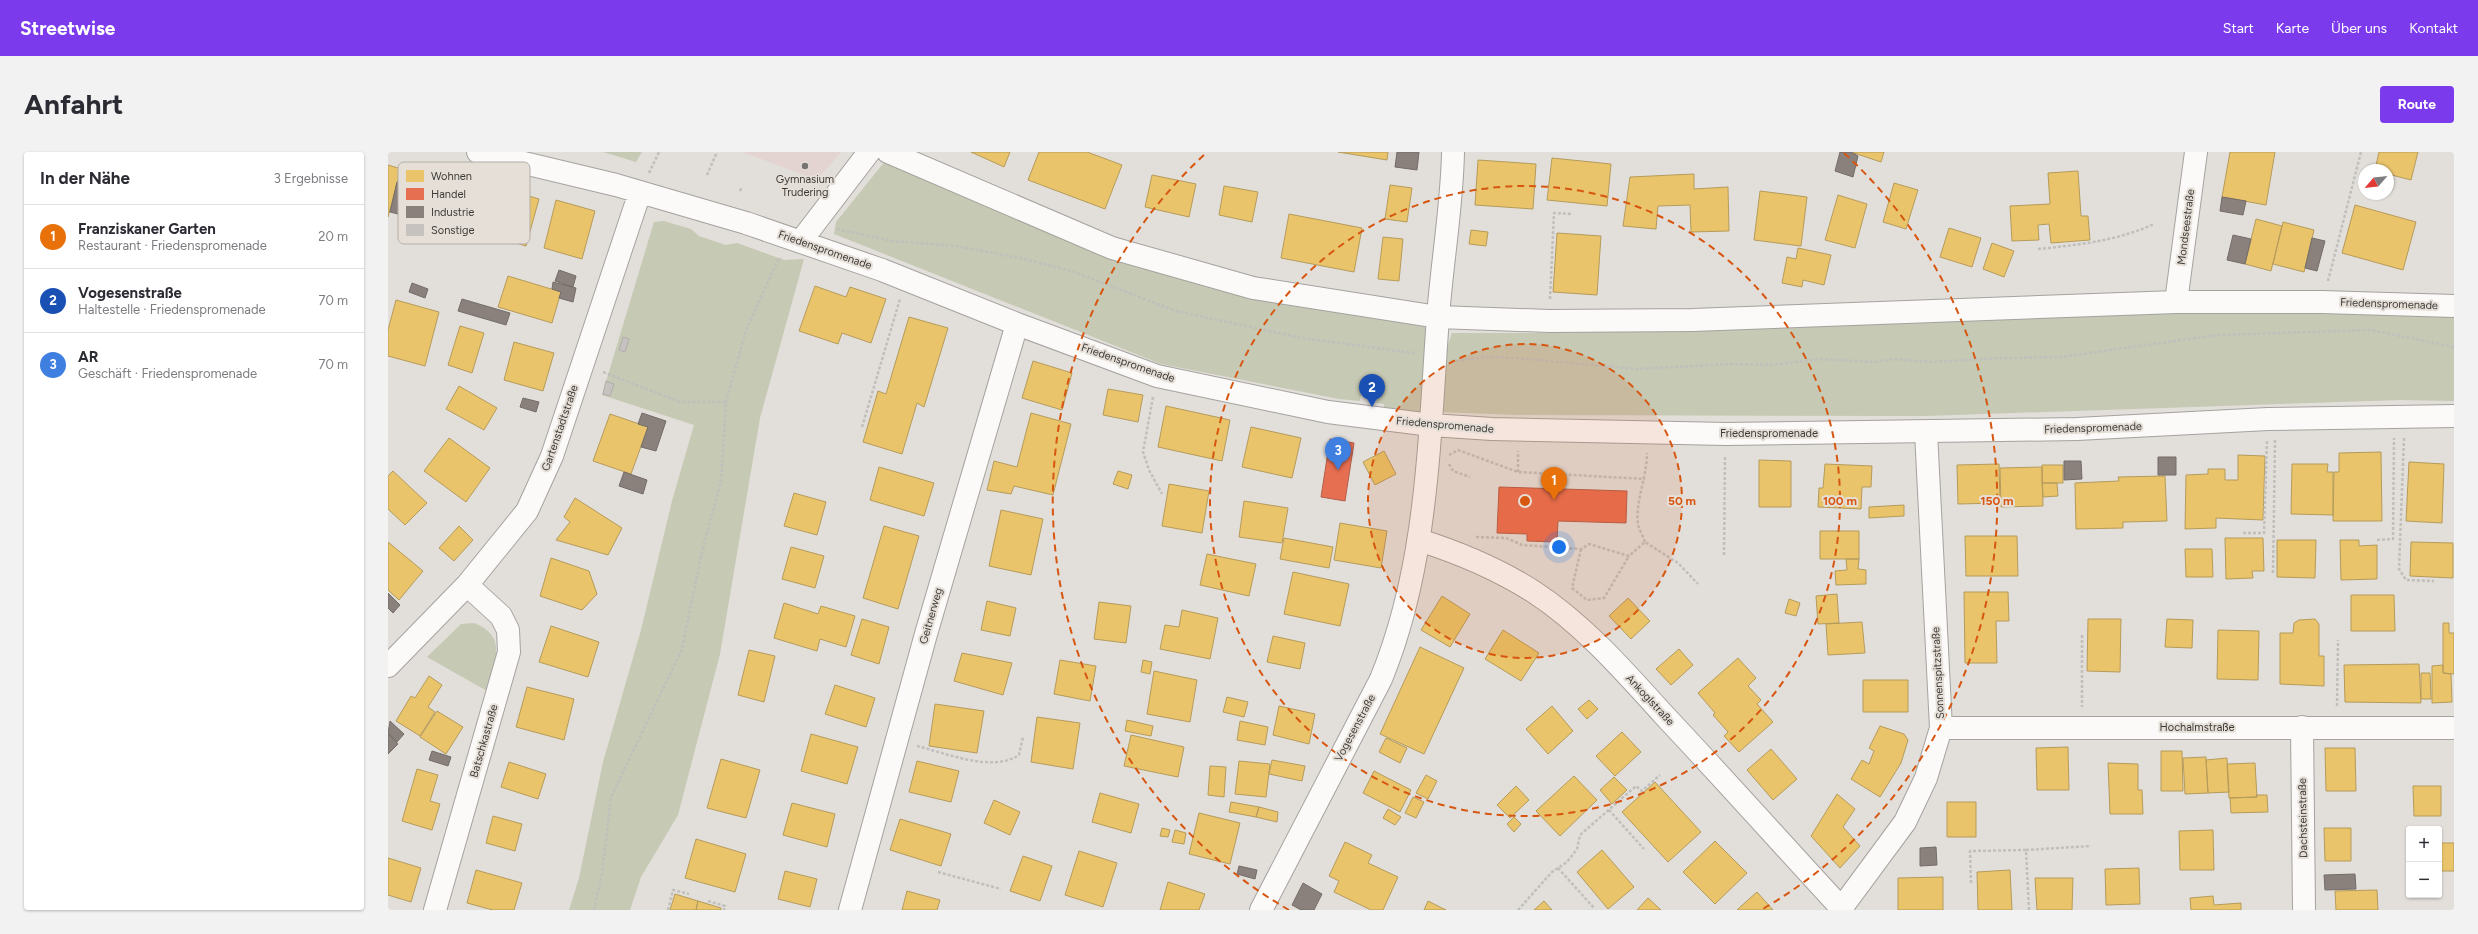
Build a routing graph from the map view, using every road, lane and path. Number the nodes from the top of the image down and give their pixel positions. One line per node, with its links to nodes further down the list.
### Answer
1 (478, 152): 9 (street, Friedenspromenade)
2 (659, 152): 11 (path)
3 (717, 152): 12 (path)
4 (869, 152): 18 (street)
5 (888, 152): 24 (street, Friedenspromenade)
6 (1453, 152): 24 (street, Vogesenstraße)
7 (2196, 152): 21 (street, Mondseestraße)
8 (2361, 152): 22 (path)
9 (518, 162)
10 (530, 165): 15 (street, Friedenspromenade)
11 (649, 172)
12 (707, 175)
13 (742, 187): 14 (path)
14 (740, 191)
15 (640, 192): 18 (street, Friedenspromenade); 27 (street, Gartenstadtstraße)
16 (1573, 214): 25 (path)
17 (2154, 224): 19 (path)
18 (801, 241): 20 (street, Friedenspromenade); 29 (path)
19 (2038, 249)
20 (906, 280): 26 (street, Friedenspromenade); 34 (path)
21 (2176, 302): 22 (street, Friedenspromenade); 25 (street, Friedenspromenade)
22 (2322, 302): 23 (street, Friedenspromenade)
23 (2454, 306)
24 (1438, 317): 25 (street, Friedenspromenade); 33 (street, Vogesenstraße)
25 (1549, 321)
26 (1017, 324): 28 (street, Friedenspromenade); 62 (street, Geitnerweg)
27 (582, 363): 29 (path); 52 (street, Gartenstadtstraße)
28 (1157, 376): 33 (street, Friedenspromenade); 40 (path)
29 (726, 402): 76 (path)
30 (2399, 416): 31 (street, Friedenspromenade); 32 (street, Friedenspromenade); 44 (path); 50 (path)
31 (2454, 416)
32 (2272, 419): 36 (street, Friedenspromenade); 41 (path); 49 (path)
33 (1431, 426): 35 (street, Friedenspromenade); 43 (street, Vogesenstraße)
34 (862, 427)
35 (1646, 432): 37 (street, Friedenspromenade); 39 (path)
36 (1926, 432): 37 (street, Friedenspromenade); 59 (street, Sonnenspitzstraße)
37 (1726, 434): 47 (path)
38 (1446, 458): 39 (path)
39 (1645, 479): 45 (path)
40 (1162, 494)
41 (2243, 533)
42 (1475, 537): 46 (path)
43 (1419, 540): 80 (street, Vogesenstraße); 82 (street, Ankoglstraße)
44 (2377, 540)
45 (1645, 542): 48 (path); 51 (path)
46 (1581, 549): 48 (path); 48 (path)
47 (1724, 555)
48 (1629, 556)
49 (2273, 573)
50 (2434, 581)
51 (1698, 584)
52 (467, 585): 55 (street, Gartenstadtstraße); 75 (street, Batschkastraße)
53 (2082, 635): 56 (path)
54 (2338, 640): 58 (path)
55 (388, 666)
56 (2083, 700)
57 (2302, 727): 58 (street, Hochalmstraße); 59 (street, Hochalmstraße); 84 (street, Dachsteinstraße)
58 (2337, 727): 60 (street, Hochalmstraße)
59 (1941, 728): 82 (street, Sonnenspitzstraße)
60 (2454, 728)
61 (1023, 737): 62 (path)
62 (896, 740): 79 (street, Geitnerweg)
63 (1660, 775): 64 (path)
64 (1609, 810): 66 (path); 68 (path)
65 (2091, 846): 67 (path)
66 (1644, 849)
67 (2026, 850): 70 (path); 83 (path)
68 (1558, 868): 74 (path); 81 (path)
69 (938, 872): 71 (path)
70 (1971, 883)
71 (1002, 888)
72 (689, 894): 77 (path)
73 (708, 901): 78 (path)
74 (1594, 908)
75 (435, 910)
76 (594, 910)
77 (668, 910)
78 (724, 910)
79 (850, 910)
80 (1261, 910)
81 (1518, 910)
82 (1841, 910)
83 (2029, 910)
84 (2304, 910)

